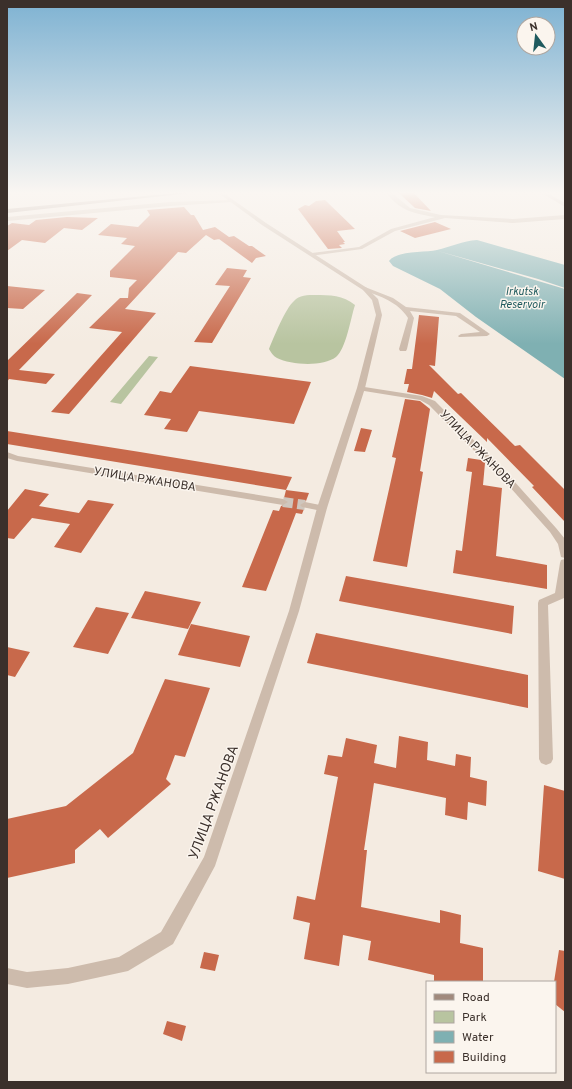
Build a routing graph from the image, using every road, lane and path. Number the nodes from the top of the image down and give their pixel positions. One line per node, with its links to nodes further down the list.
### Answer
1 (294, 243): 3 (street, УЛИЦА РЖАНОВА)
2 (369, 243): 3 (street)
3 (312, 255): 4 (street, УЛИЦА РЖАНОВА)
4 (365, 288): 5 (street); 8 (street, УЛИЦА РЖАНОВА)
5 (405, 309): 6 (street); 7 (street)
6 (461, 336)
7 (403, 349)
8 (361, 388): 12 (street, УЛИЦА РЖАНОВА); 13 (street, УЛИЦА РЖАНОВА)
9 (7, 455): 10 (street, УЛИЦА РЖАНОВА)
10 (283, 502)
11 (305, 505): 12 (street)
12 (322, 508): 16 (street, УЛИЦА РЖАНОВА)
13 (565, 554)
14 (565, 563): 15 (street)
15 (546, 759)
16 (7, 976)

